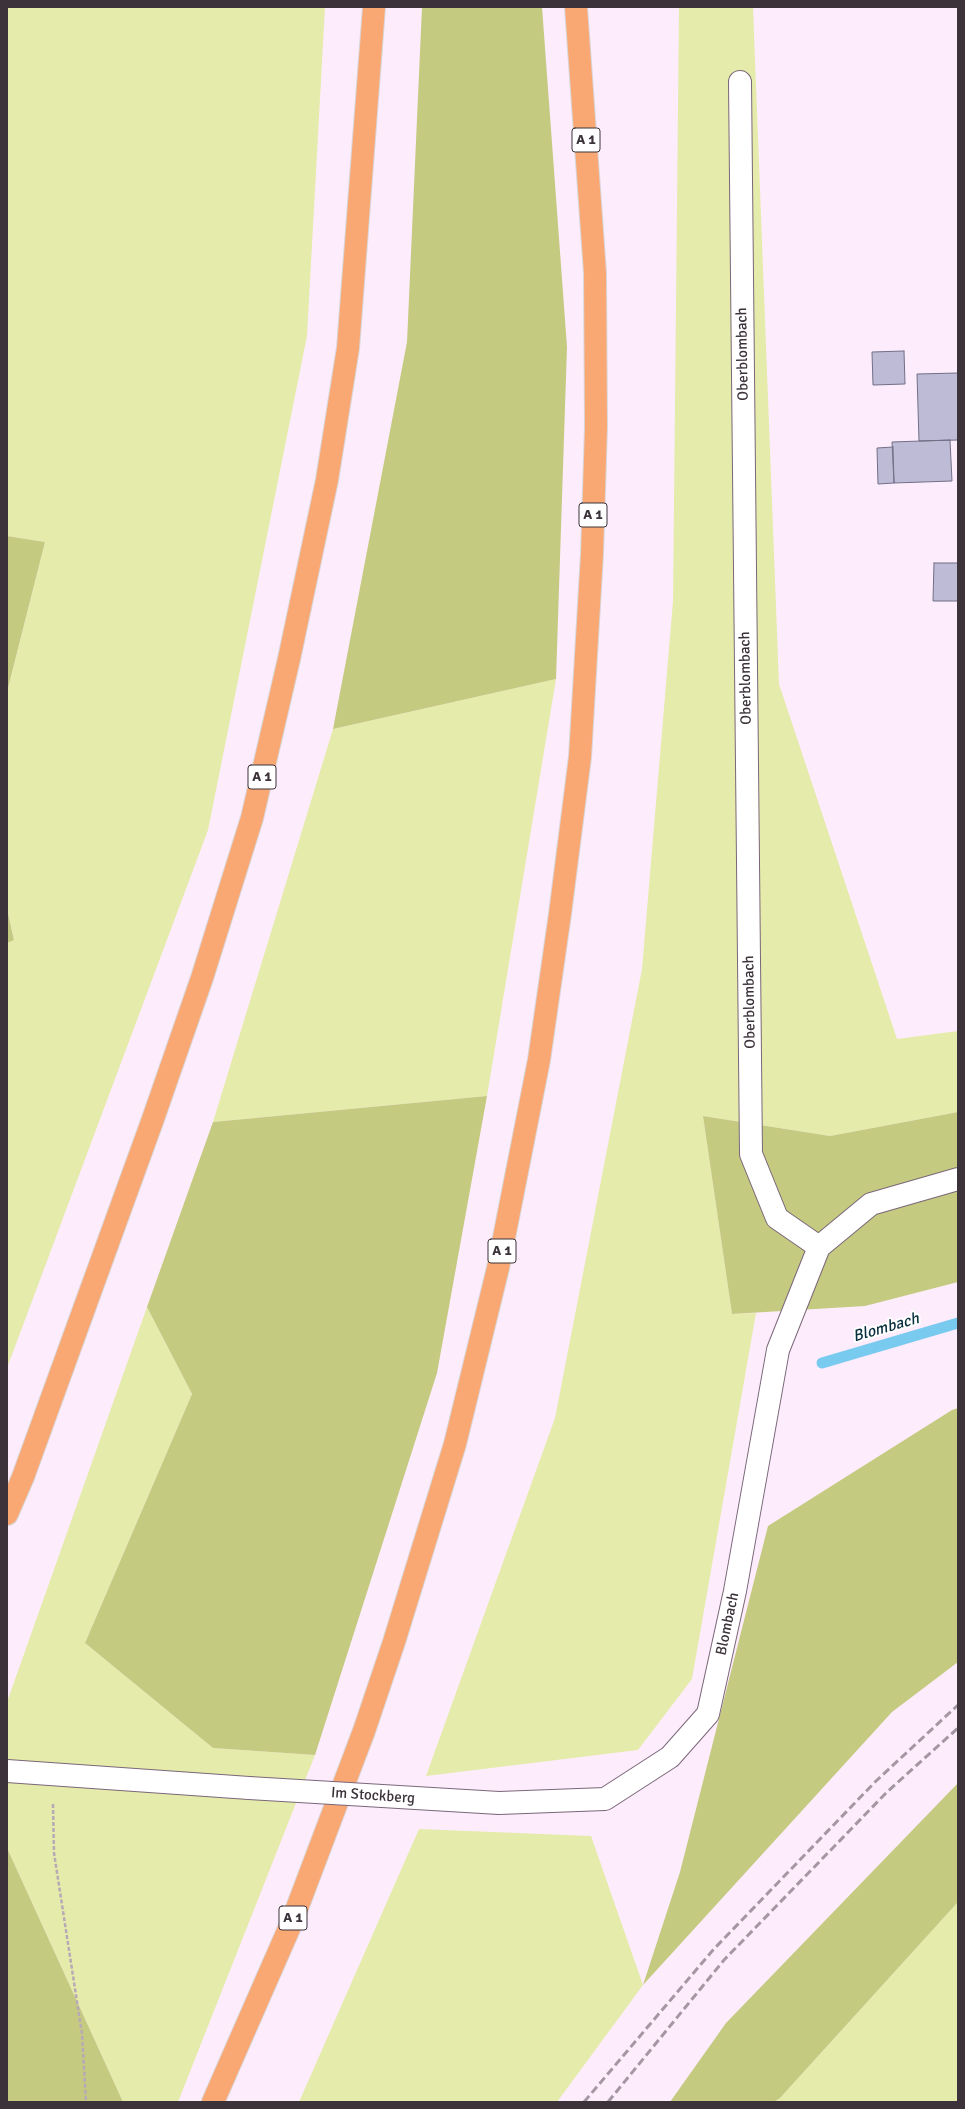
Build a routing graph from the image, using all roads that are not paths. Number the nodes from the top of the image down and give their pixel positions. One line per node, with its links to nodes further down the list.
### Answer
1 (374, 7): 6 (highway, A 1)
2 (576, 7): 9 (highway, A 1)
3 (740, 82): 5 (street, Oberblombach)
4 (958, 1179): 5 (street, Blombach)
5 (819, 1247): 7 (street, Blombach)
6 (7, 1514)
7 (708, 1714): 8 (street, Im Stockberg, bridge)
8 (7, 1771)
9 (213, 2102)

